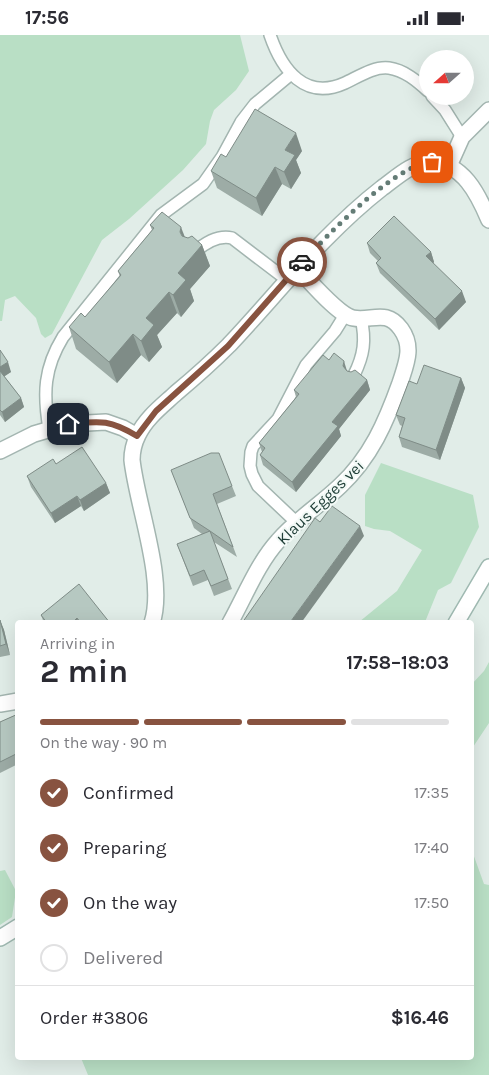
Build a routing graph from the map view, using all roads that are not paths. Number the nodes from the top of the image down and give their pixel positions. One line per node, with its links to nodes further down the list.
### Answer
1 (270, 35): 2 (lane)
2 (291, 74): 3 (lane); 14 (lane)
3 (419, 84)
4 (440, 105): 6 (lane)
5 (489, 110): 6 (street)
6 (462, 137): 7 (street)
7 (449, 166): 8 (street); 10 (street)
8 (489, 219)
9 (195, 251): 10 (lane)
10 (292, 274): 11 (street); 15 (street)
11 (345, 315): 12 (street, Klaus Egges vei); 17 (lane)
12 (361, 318): 13 (lane); 17 (street, Klaus Egges vei)
13 (354, 375)
14 (49, 429): 15 (street); 16 (street)
15 (137, 436): 19 (street)
16 (0, 451)
17 (297, 523): 20 (street, Klaus Egges vei)
18 (489, 567): 21 (street)
19 (153, 620)
20 (232, 620)
21 (458, 620)
22 (15, 702): 23 (street)
23 (0, 704)
24 (15, 929): 25 (street)
25 (0, 938)

